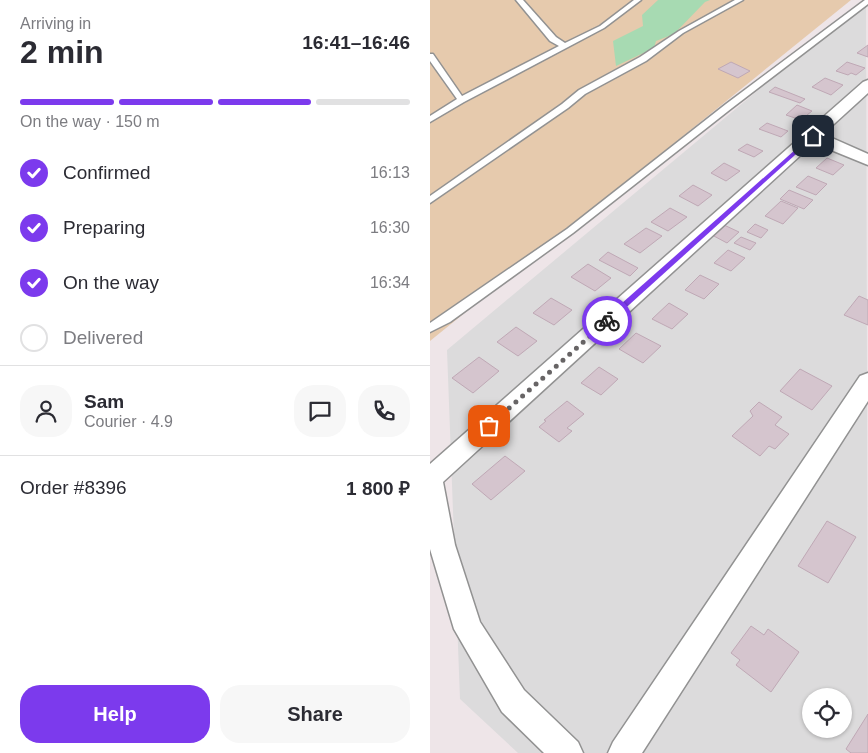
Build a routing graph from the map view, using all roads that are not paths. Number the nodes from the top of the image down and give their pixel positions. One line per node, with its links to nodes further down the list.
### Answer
1 (519, 0): 5 (lane)
2 (638, 0): 5 (lane)
3 (740, 0): 12 (lane)
4 (868, 2): 13 (lane)
5 (564, 46): 8 (lane)
6 (430, 56): 8 (lane)
7 (868, 85): 10 (street)
8 (461, 100): 9 (lane)
9 (430, 120)
10 (813, 136): 11 (street); 15 (street)
11 (868, 160)
12 (430, 200)
13 (430, 328)
14 (868, 382): 17 (street)
15 (430, 479): 16 (street)
16 (566, 753)
17 (624, 753)

